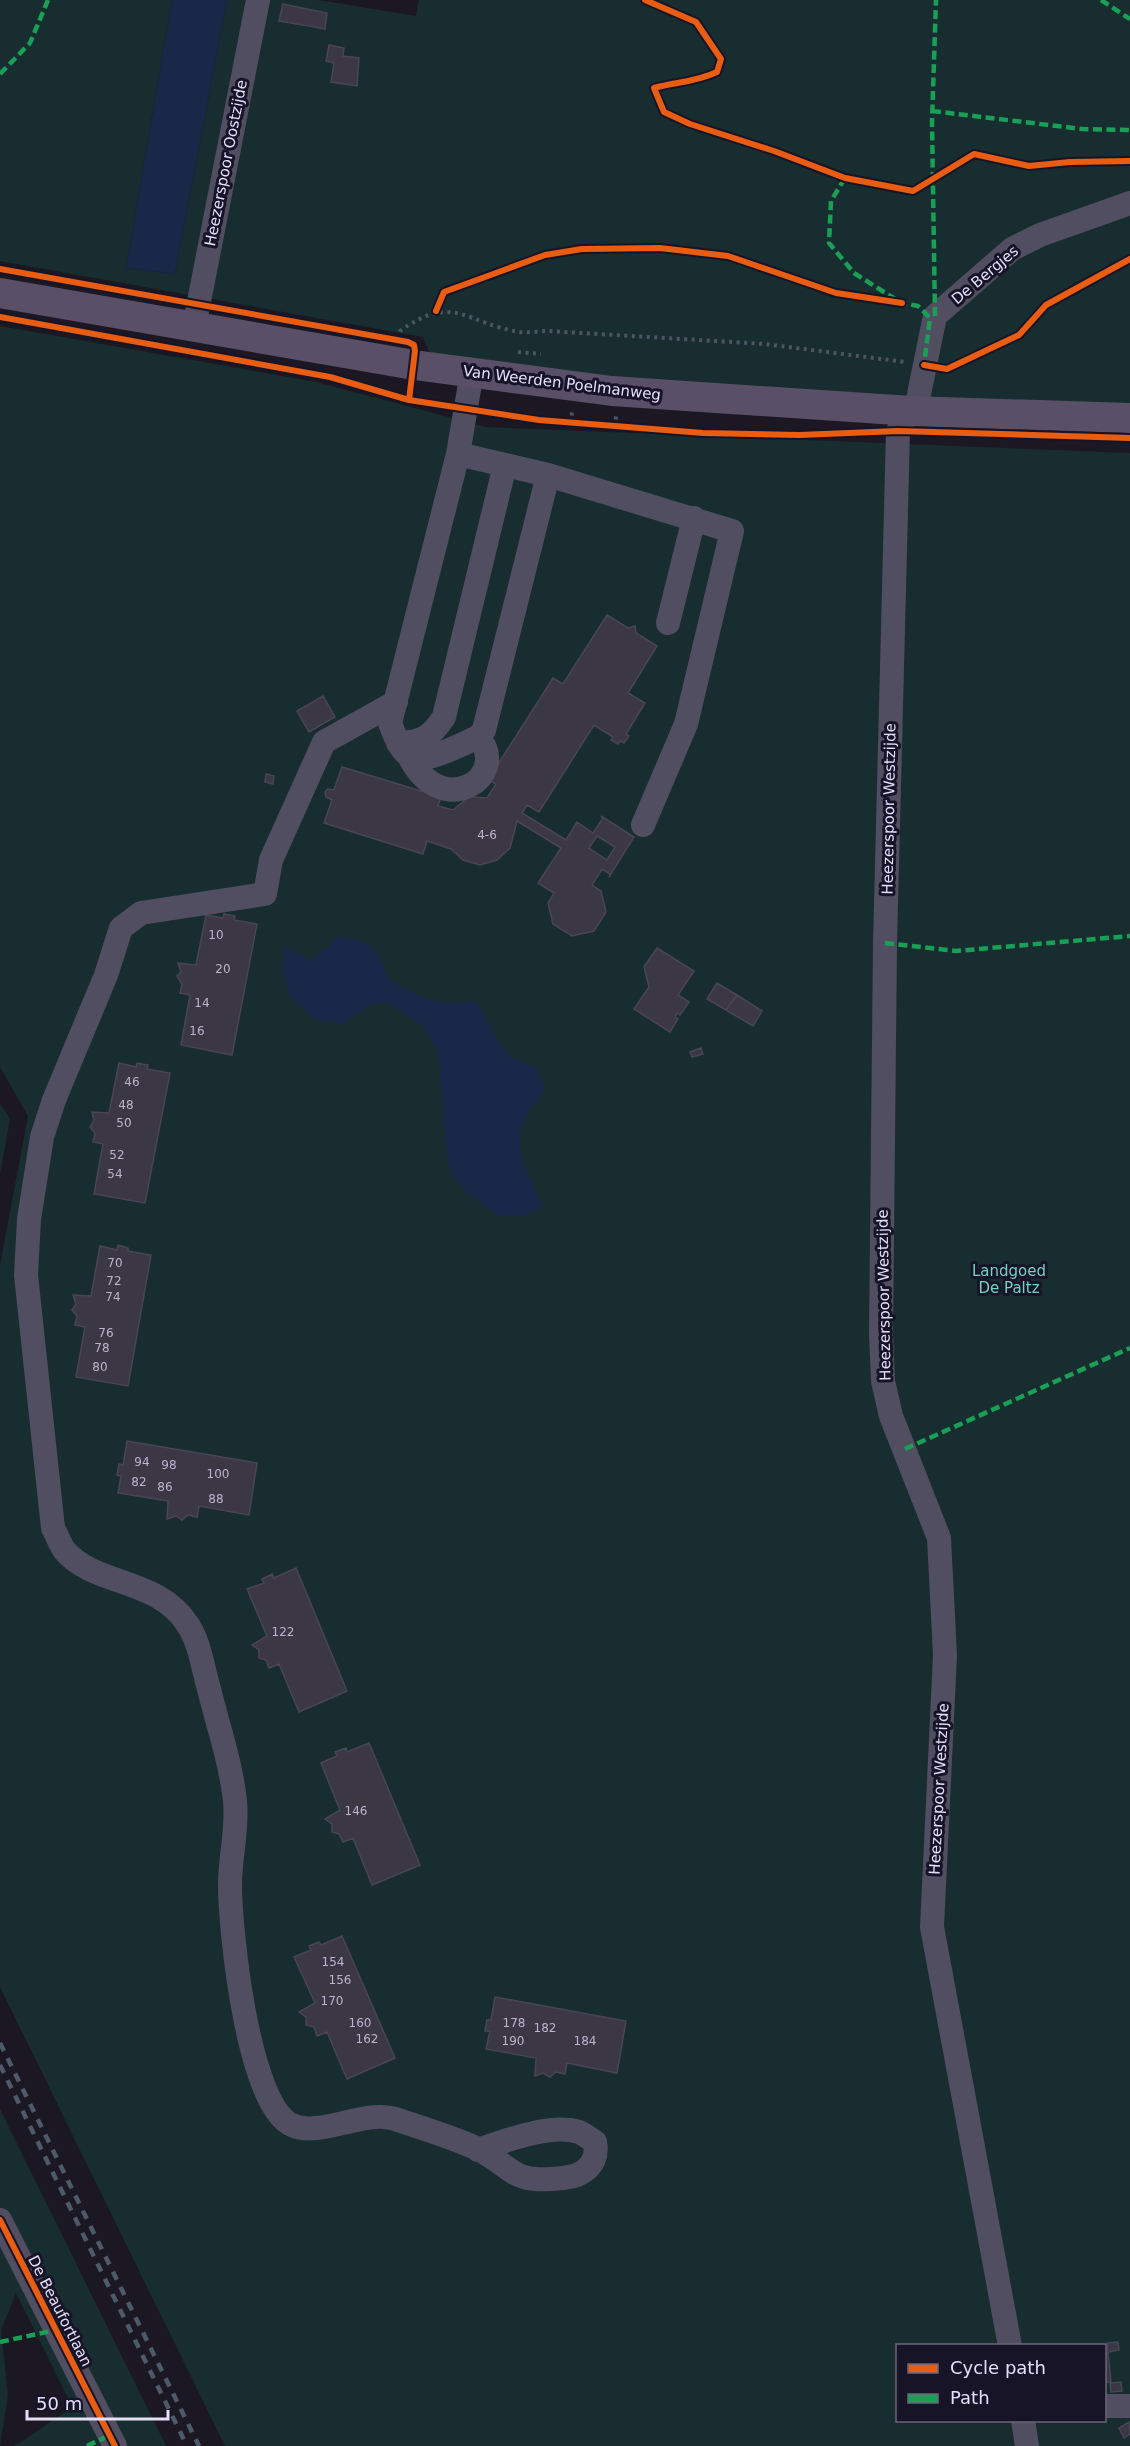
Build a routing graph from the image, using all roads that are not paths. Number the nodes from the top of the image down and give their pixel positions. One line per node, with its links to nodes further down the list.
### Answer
1 (258, 0): 4 (street, Heezerspoor Oostzijde)
2 (1130, 203): 6 (street, De Bergjes)
3 (0, 293): 4 (main road, Van Weerden Poelmanweg)
4 (194, 327): 5 (main road, Van Weerden Poelmanweg)
5 (472, 372): 6 (main road, Van Weerden Poelmanweg); 8 (street)
6 (911, 411): 7 (main road, Van Weerden Poelmanweg); 19 (street, Heezerspoor Westzijde)
7 (1130, 418)
8 (458, 454): 9 (street); 13 (street)
9 (505, 465): 10 (street); 15 (street)
10 (548, 475): 11 (street); 14 (street)
11 (694, 518): 12 (street); 16 (street)
12 (668, 623)
13 (396, 702): 15 (street); 17 (street)
14 (478, 736): 15 (street); 15 (street)
15 (404, 749)
16 (643, 825)
17 (478, 2150)
18 (0, 2220): 23 (street, De Beaufortlaan)
19 (1010, 2344)
20 (1106, 2406): 21 (street)
21 (1130, 2406)
22 (1023, 2422): 24 (street)
23 (115, 2446)
24 (1027, 2446)

